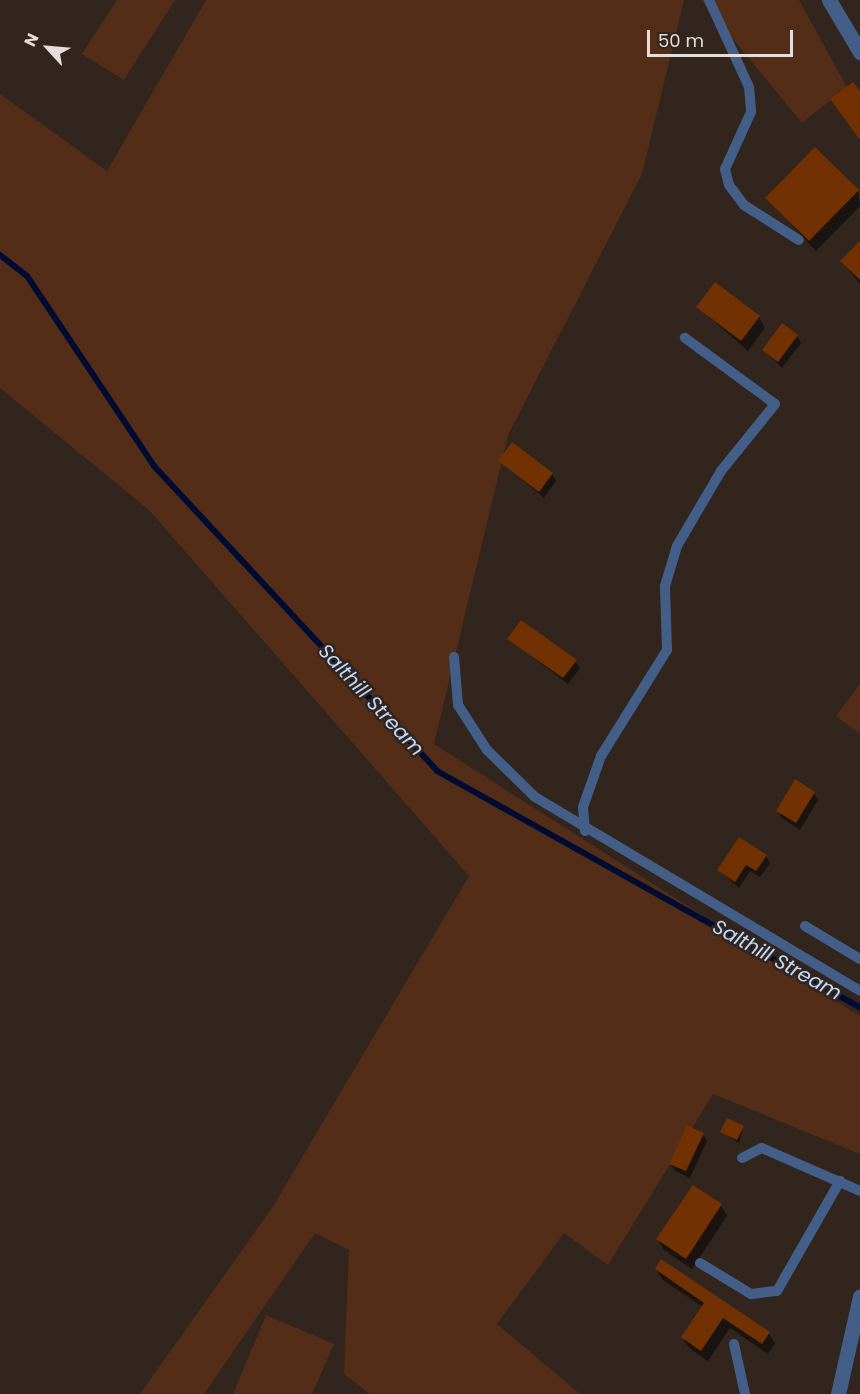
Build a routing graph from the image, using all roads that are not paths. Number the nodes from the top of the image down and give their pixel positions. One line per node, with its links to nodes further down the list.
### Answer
1 (709, 0): 4 (lane)
2 (829, 0): 3 (street)
3 (860, 52)
4 (799, 240)
5 (685, 338): 7 (lane)
6 (454, 657): 7 (lane)
7 (585, 831): 10 (lane)
8 (805, 926): 9 (lane)
9 (860, 959)
10 (860, 991)
11 (742, 1158): 12 (lane)
12 (840, 1181): 13 (lane); 14 (lane)
13 (860, 1191)
14 (700, 1263)
15 (860, 1296): 18 (street)
16 (734, 1344): 17 (lane)
17 (745, 1394)
18 (838, 1394)

